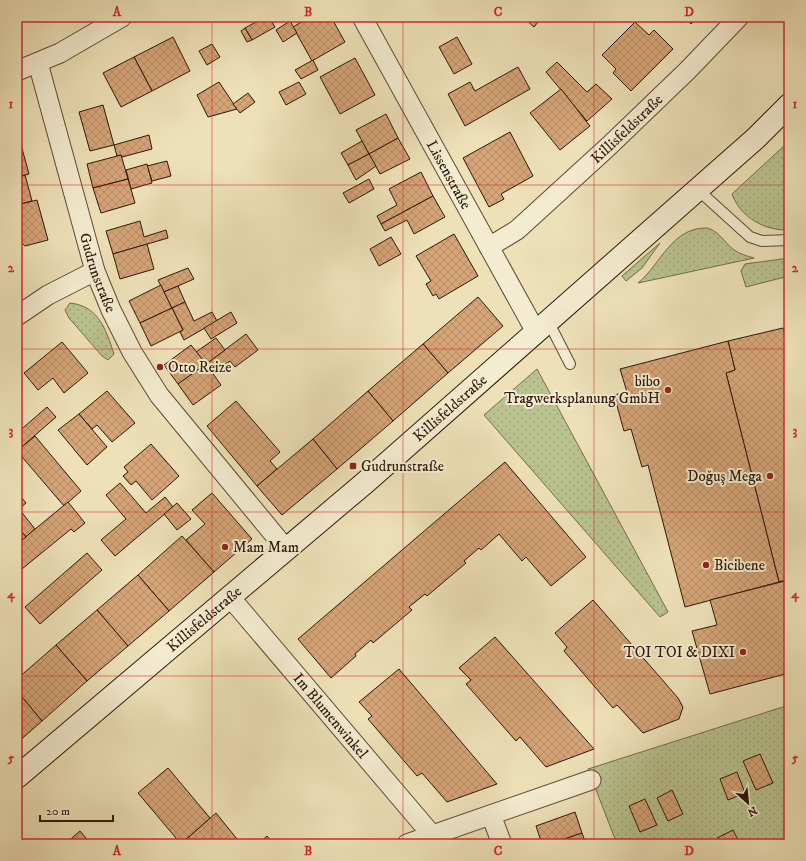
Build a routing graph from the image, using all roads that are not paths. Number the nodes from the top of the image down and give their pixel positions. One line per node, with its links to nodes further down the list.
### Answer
1 (362, 17): 9 (street, Lissenstraße)
2 (739, 17): 9 (street, Killisfeldstraße)
3 (118, 18): 4 (street)
4 (38, 63): 5 (street); 10 (street, Gudrunstraße)
5 (17, 71)
6 (789, 105): 7 (main road, Killisfeldstraße)
7 (697, 189): 8 (lane); 12 (main road, Killisfeldstraße)
8 (789, 240)
9 (489, 247): 12 (street, Lissenstraße)
10 (96, 271): 11 (street); 14 (street, Gudrunstraße)
11 (17, 316)
12 (542, 326): 13 (lane); 14 (main road, Killisfeldstraße)
13 (570, 364)
14 (286, 549): 15 (main road, Killisfeldstraße)
15 (229, 596): 16 (main road, Killisfeldstraße); 19 (street, Im Blumenwinkel)
16 (17, 777)
17 (591, 780): 18 (street)
18 (492, 815): 19 (street); 21 (street)
19 (432, 835): 20 (street)
20 (407, 844)
21 (502, 844)

